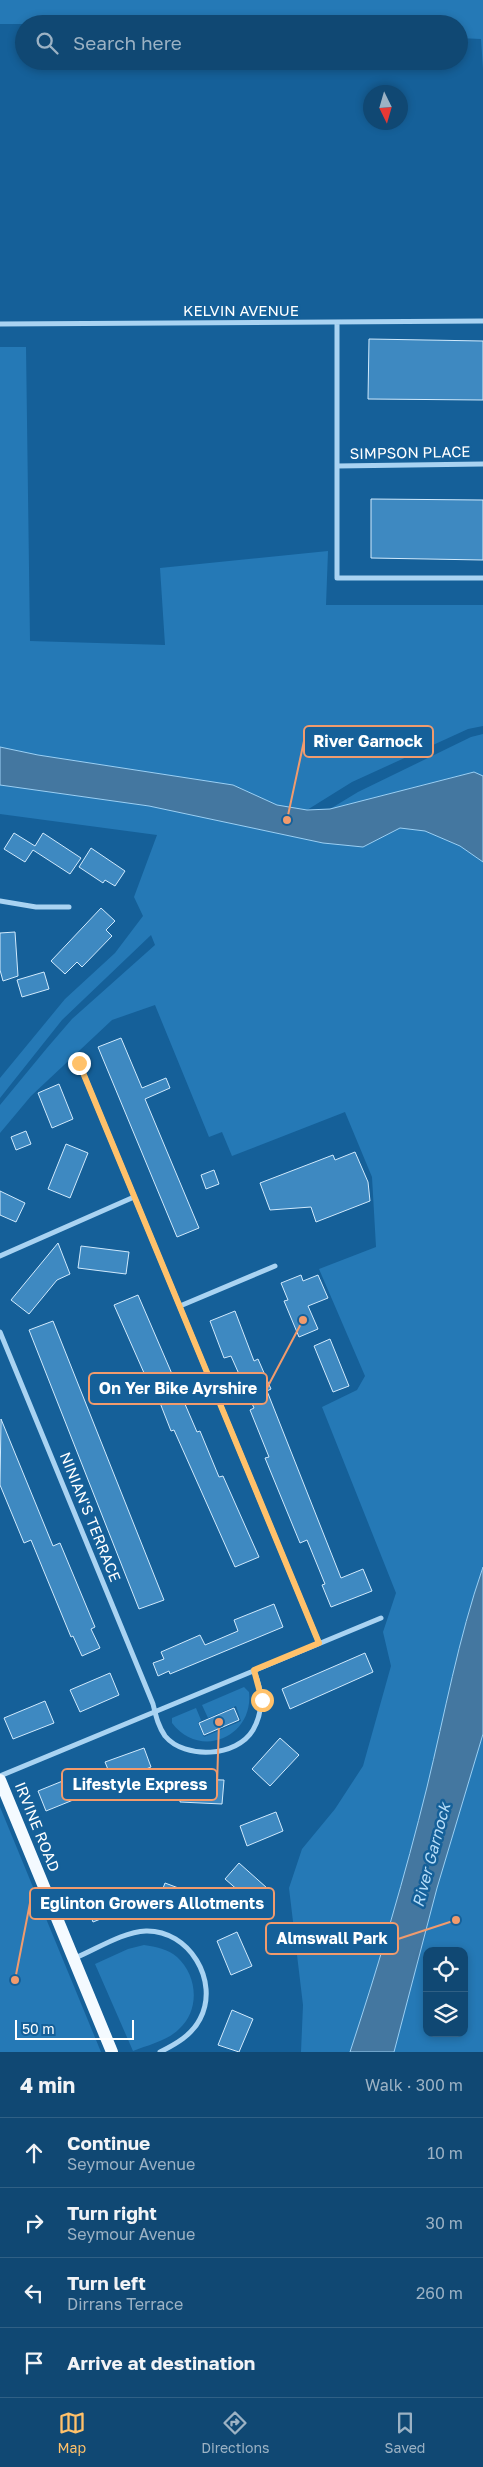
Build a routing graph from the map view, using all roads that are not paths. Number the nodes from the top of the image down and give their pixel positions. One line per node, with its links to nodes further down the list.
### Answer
1 (483, 321): 2 (street, KELVIN AVENUE)
2 (338, 322): 3 (street, KELVIN AVENUE); 5 (street, SIMPSON PLACE)
3 (0, 324)
4 (483, 464): 5 (street, SIMPSON PLACE)
5 (337, 466): 6 (street, SIMPSON PLACE)
6 (483, 578)
7 (0, 902): 8 (street)
8 (69, 907)
9 (79, 1063): 10 (street)
10 (134, 1197): 11 (street); 13 (street)
11 (0, 1256)
12 (275, 1266): 13 (street)
13 (180, 1306): 16 (street)
14 (0, 1332): 18 (street, NINIAN'S TERRACE)
15 (381, 1618): 16 (street)
16 (319, 1643): 17 (street)
17 (254, 1670): 18 (street); 18 (street, NINIAN'S TERRACE)
18 (155, 1712): 19 (street)
19 (0, 1776)
20 (0, 1780): 21 (main road, IRVINE ROAD)
21 (74, 1959): 22 (main road, IRVINE ROAD); 23 (street)
22 (112, 2052)
23 (160, 2052)

